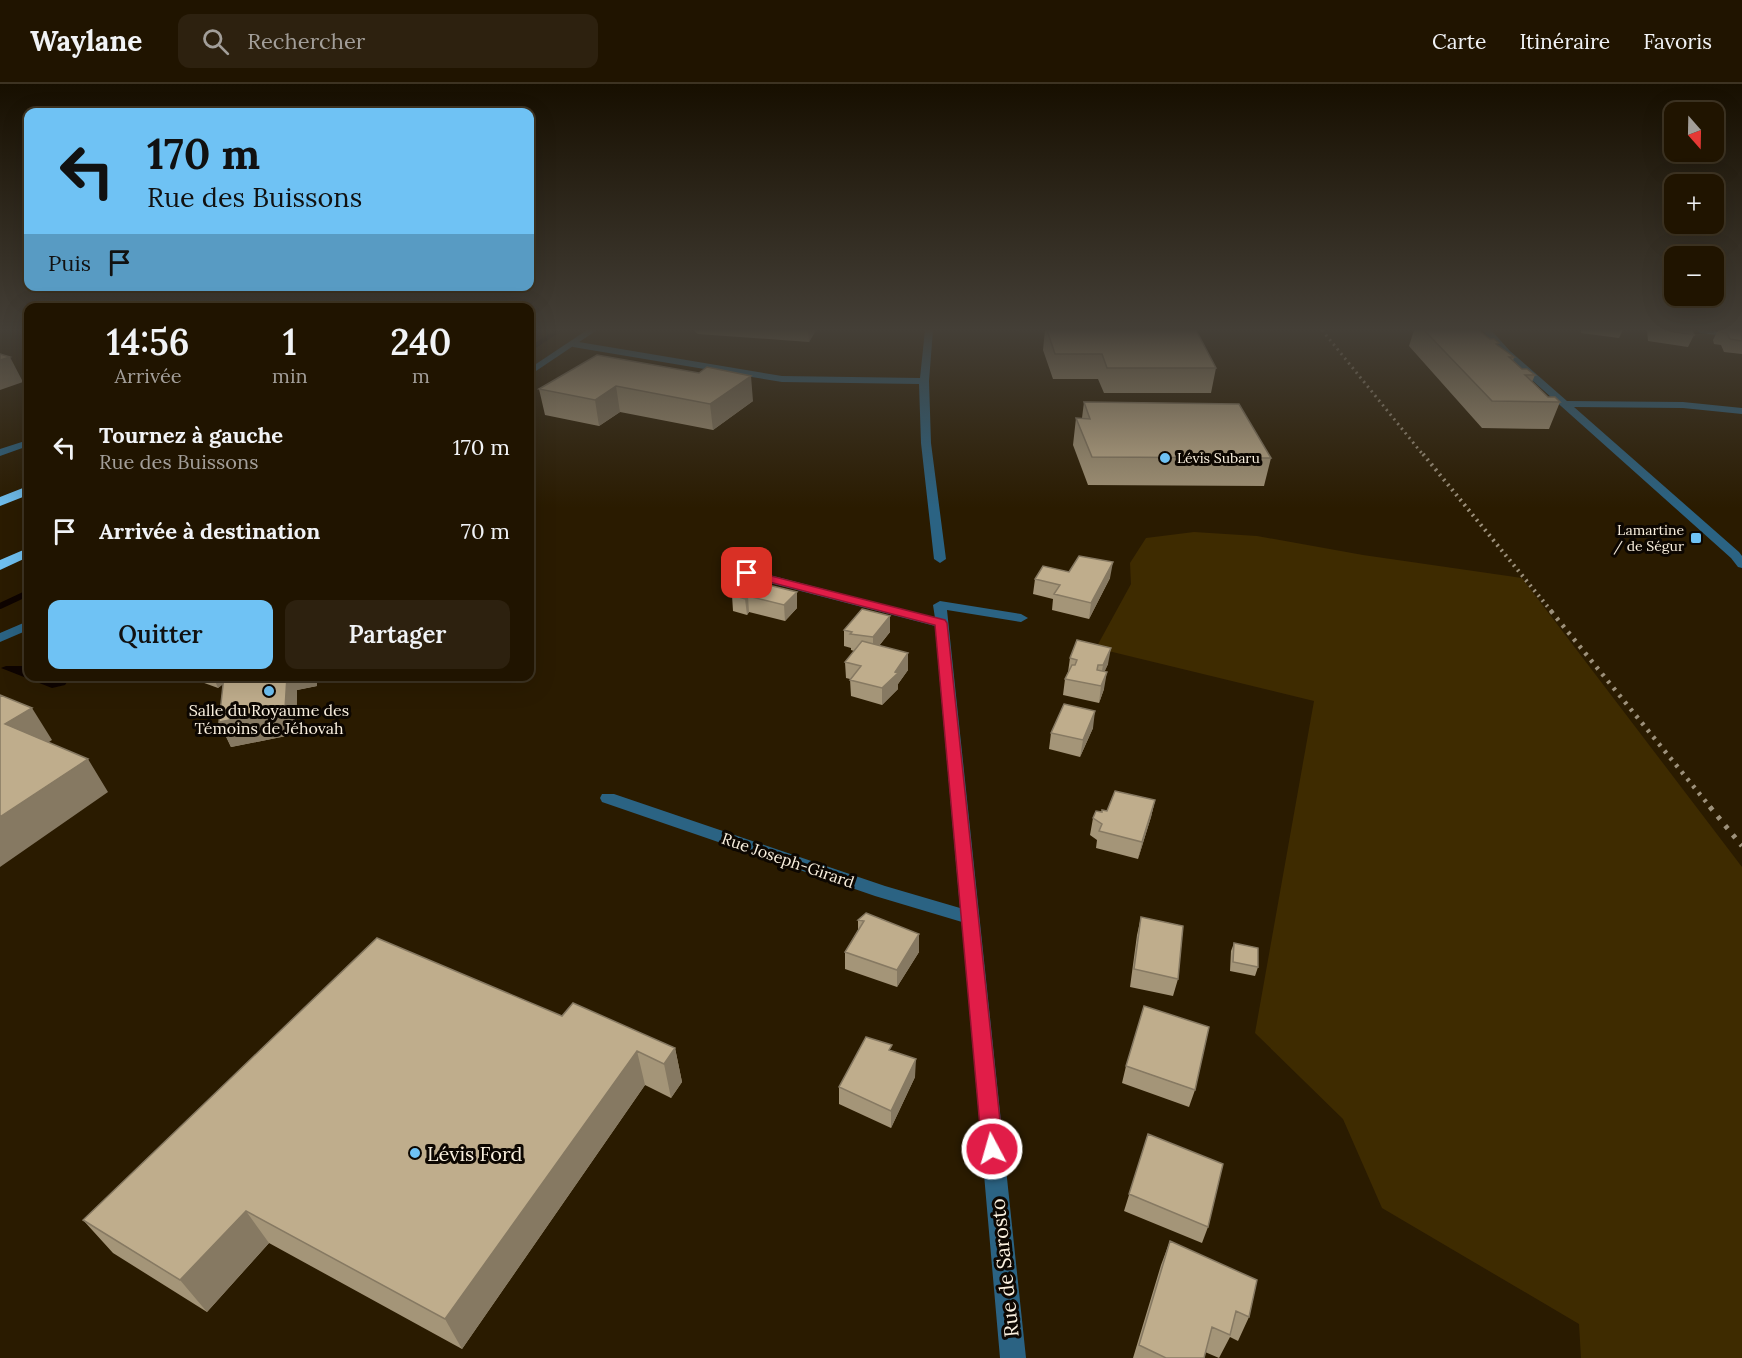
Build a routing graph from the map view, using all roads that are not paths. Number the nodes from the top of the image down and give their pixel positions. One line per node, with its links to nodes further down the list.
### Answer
1 (924, 389): 14 (street)
2 (1548, 389): 3 (street)
3 (1564, 404): 4 (street); 15 (street)
4 (1742, 411)
5 (24, 444): 6 (street)
6 (0, 453)
7 (24, 482): 8 (highway)
8 (0, 491)
9 (24, 492): 10 (highway)
10 (0, 502)
11 (24, 543): 12 (highway)
12 (0, 554)
13 (24, 554): 16 (highway)
14 (940, 559)
15 (1742, 564)
16 (0, 566)
17 (747, 573): 19 (street)
18 (1020, 618): 19 (street, Rue de Sarosto)
19 (940, 623): 23 (street, Rue de Sarosto)
20 (24, 627): 21 (street)
21 (0, 638)
22 (608, 798): 23 (street, Rue Joseph-Girard)
23 (970, 918): 24 (street, Rue de Sarosto)
24 (1013, 1358)

